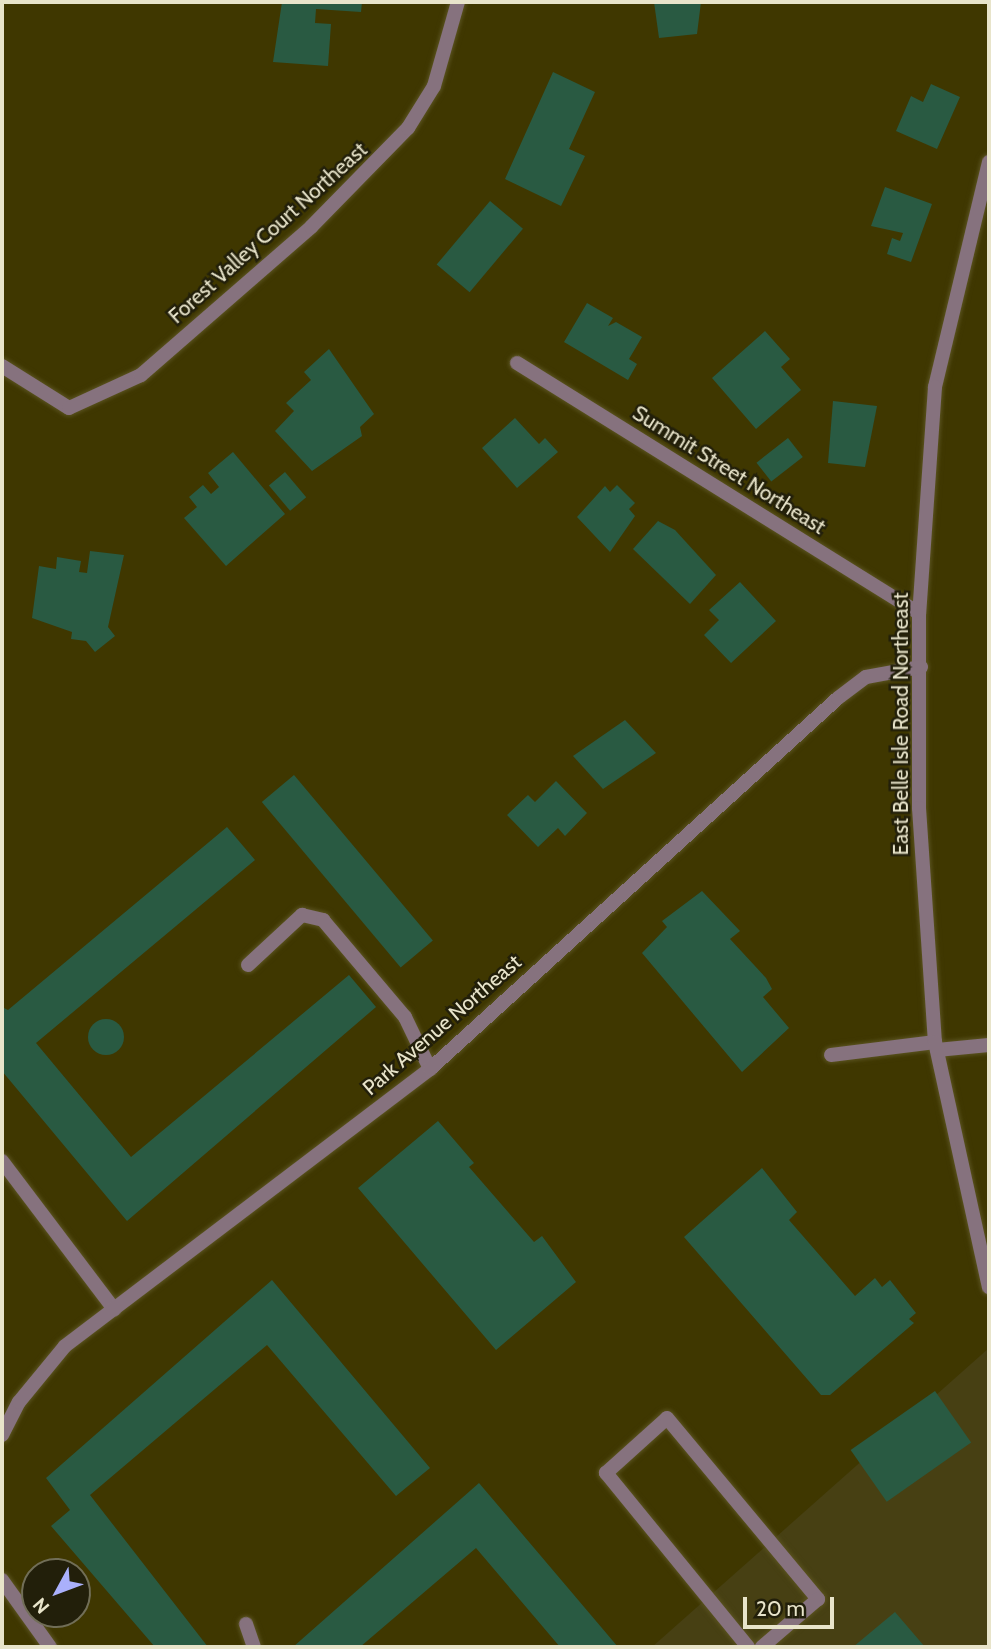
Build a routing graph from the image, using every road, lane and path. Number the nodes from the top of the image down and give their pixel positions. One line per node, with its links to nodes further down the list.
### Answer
1 (458, 2): 4 (street, Forest Valley Court Northeast)
2 (989, 162): 5 (street, East Belle Isle Road Northeast)
3 (517, 363): 5 (street, Summit Street Northeast)
4 (2, 366)
5 (919, 612): 6 (street, East Belle Isle Road Northeast)
6 (921, 667): 9 (street, East Belle Isle Road Northeast); 11 (street, Park Avenue Northeast)
7 (248, 965): 11 (street)
8 (989, 1045): 9 (street)
9 (936, 1046): 10 (street); 13 (street, East Belle Isle Road Northeast)
10 (831, 1055)
11 (430, 1069): 14 (street, Park Avenue Northeast)
12 (2, 1161): 14 (street)
13 (989, 1287)
14 (114, 1309): 15 (street, Park Avenue Northeast)
15 (2, 1435)
16 (2, 1580): 18 (street)
17 (246, 1624): 19 (street)
18 (50, 1647)
19 (254, 1647)
20 (748, 1647): 21 (street)
21 (762, 1647)

